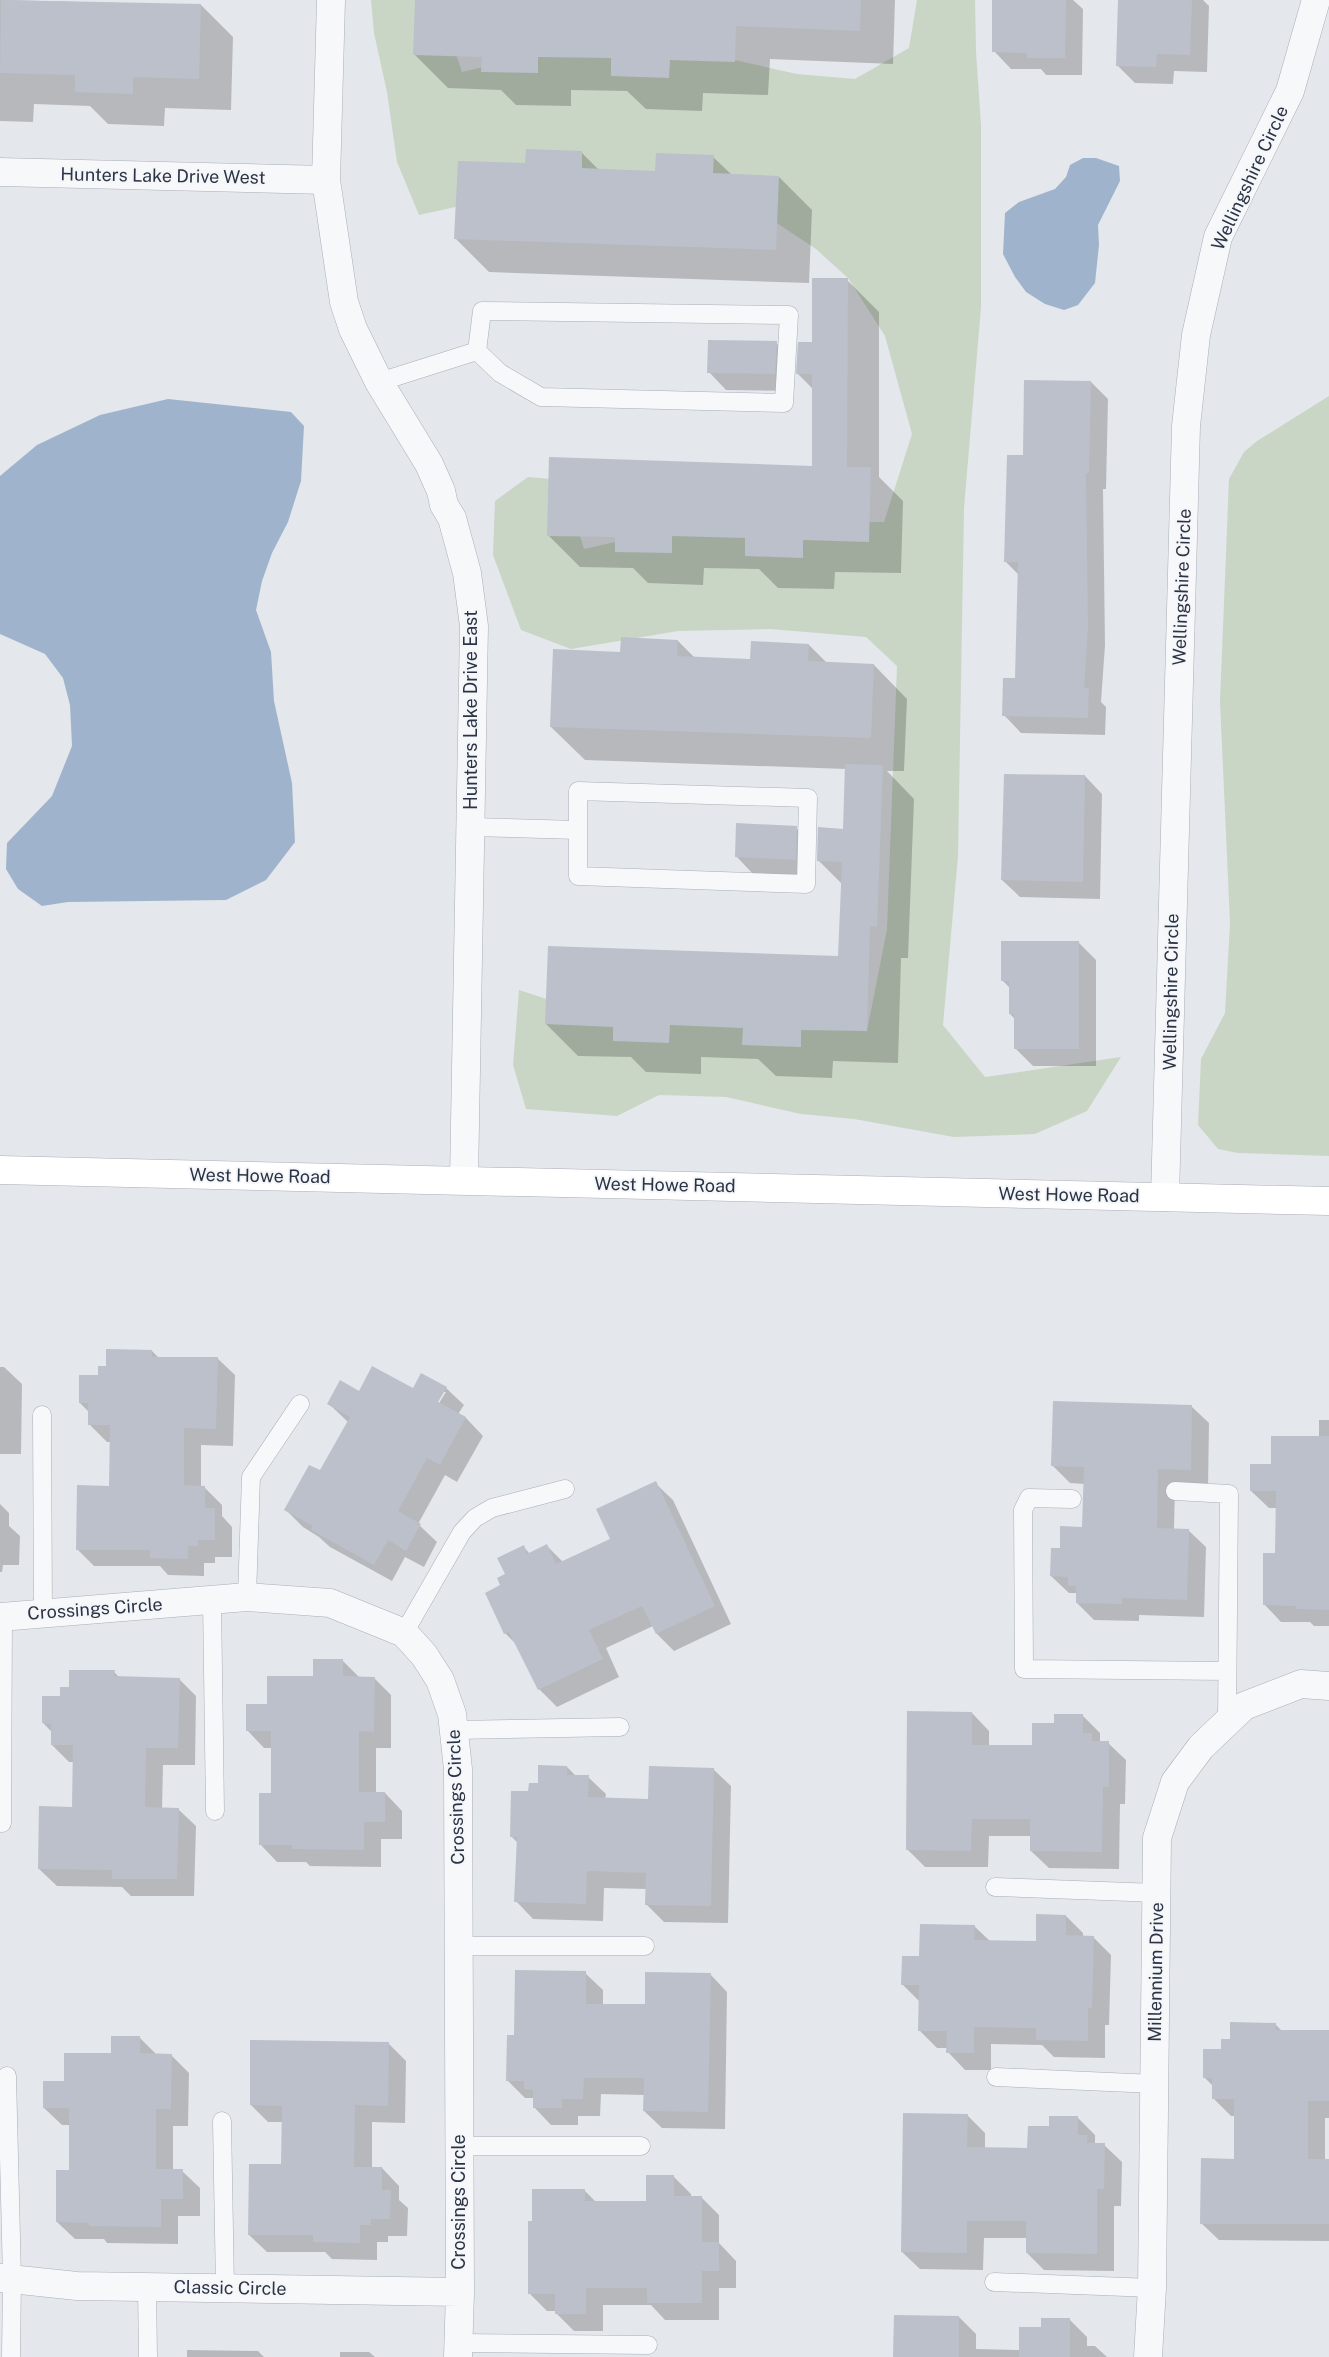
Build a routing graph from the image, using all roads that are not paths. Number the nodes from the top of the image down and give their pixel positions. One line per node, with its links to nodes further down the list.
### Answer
1 (330, 0): 4 (street, Hunters Lake Drive East)
2 (1316, 0): 11 (street, Wellingshire Circle)
3 (0, 172): 4 (street, Hunters Lake Drive West)
4 (326, 180): 6 (street, Hunters Lake Drive East)
5 (477, 351): 5 (lane); 6 (lane)
6 (379, 382): 7 (street, Hunters Lake Drive East)
7 (470, 827): 8 (lane); 10 (street, Hunters Lake Drive East)
8 (578, 830): 8 (lane)
9 (0, 1170): 10 (main road, West Howe Road)
10 (464, 1180): 11 (main road, West Howe Road)
11 (1165, 1197): 12 (main road, West Howe Road)
12 (1329, 1201)
13 (300, 1404): 18 (lane)
14 (42, 1416): 20 (lane)
15 (565, 1489): 22 (lane)
16 (1175, 1491): 23 (lane)
17 (1072, 1499): 23 (lane)
18 (247, 1598): 19 (street, Crossings Circle); 22 (street, Crossings Circle)
19 (212, 1600): 20 (street, Crossings Circle); 28 (lane)
20 (43, 1613): 21 (street, Crossings Circle)
21 (1, 1617): 29 (lane)
22 (404, 1633): 27 (street, Crossings Circle)
23 (1227, 1671): 25 (lane)
24 (1329, 1686): 25 (street, Millennium Drive)
25 (1226, 1723): 31 (street, Millennium Drive)
26 (620, 1727): 27 (lane)
27 (454, 1730): 32 (street, Crossings Circle)
28 (215, 1811)
29 (2, 1823)
30 (995, 1887): 31 (lane)
31 (1158, 1893): 36 (street, Millennium Drive)
32 (458, 1946): 33 (lane); 38 (street, Crossings Circle)
33 (644, 1946)
34 (7, 2076): 40 (lane)
35 (996, 2077): 36 (lane)
36 (1155, 2084): 44 (street, Millennium Drive)
37 (222, 2121): 43 (lane)
38 (459, 2146): 39 (lane); 45 (street, Crossings Circle)
39 (641, 2146)
40 (6, 2279): 42 (street, Classic Circle); 48 (lane)
41 (994, 2282): 44 (lane)
42 (147, 2287): 43 (street, Classic Circle); 49 (lane)
43 (225, 2288): 45 (street, Classic Circle)
44 (1152, 2288): 50 (street, Millennium Drive)
45 (460, 2292): 47 (street, Crossings Circle)
46 (648, 2344): 47 (lane)
47 (458, 2350)
48 (11, 2357)
49 (148, 2357)
50 (1148, 2357)

